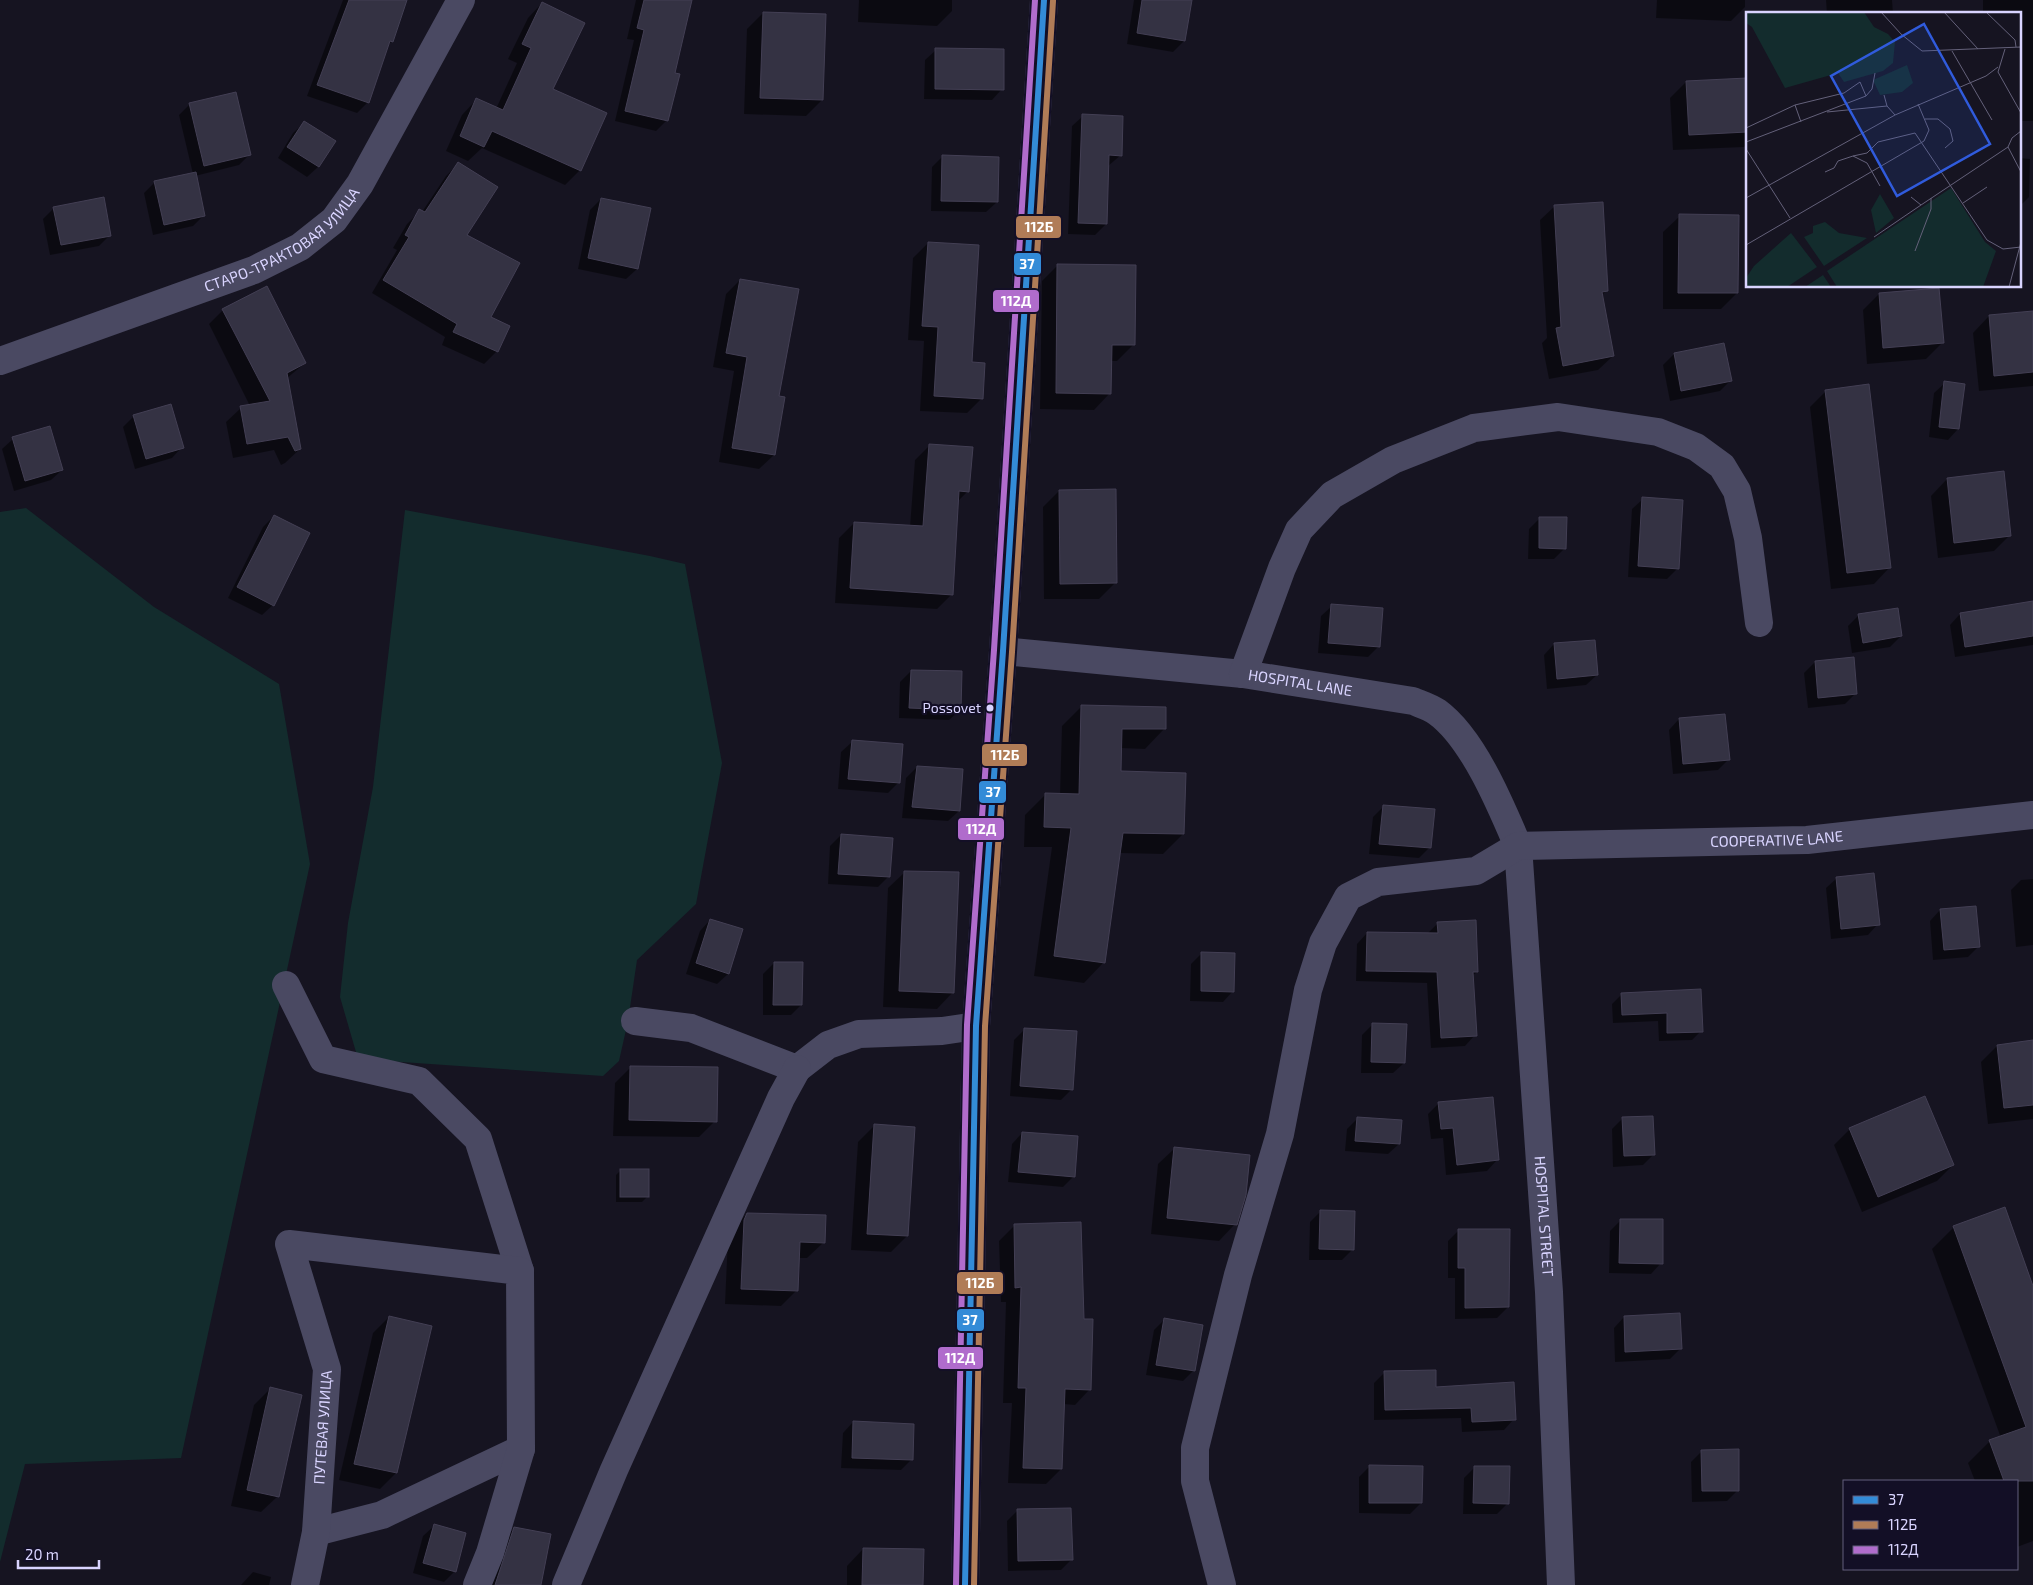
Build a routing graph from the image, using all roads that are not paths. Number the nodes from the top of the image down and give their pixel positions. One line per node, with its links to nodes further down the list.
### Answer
1 (461, 0): 3 (street, СТАРО-ТРАКТОВАЯ УЛИЦА)
2 (1044, 0): 5 (street)
3 (0, 361)
4 (1759, 623): 6 (street)
5 (1003, 651): 6 (street, HOSPITAL LANE); 11 (street)
6 (1243, 674): 8 (street, HOSPITAL LANE)
7 (2033, 814): 8 (street, COOPERATIVE LANE)
8 (1518, 846): 20 (street); 21 (street, HOSPITAL STREET)
9 (286, 985): 13 (street)
10 (635, 1021): 12 (street)
11 (976, 1026): 12 (street); 19 (street)
12 (797, 1069): 18 (street)
13 (520, 1271): 14 (street); 15 (street, ПУТЕВАЯ УЛИЦА)
14 (521, 1449): 15 (street); 17 (street)
15 (316, 1532): 16 (street, ПУТЕВАЯ УЛИЦА)
16 (305, 1585)
17 (476, 1585)
18 (566, 1585)
19 (965, 1585)
20 (1222, 1585)
21 (1561, 1585)

